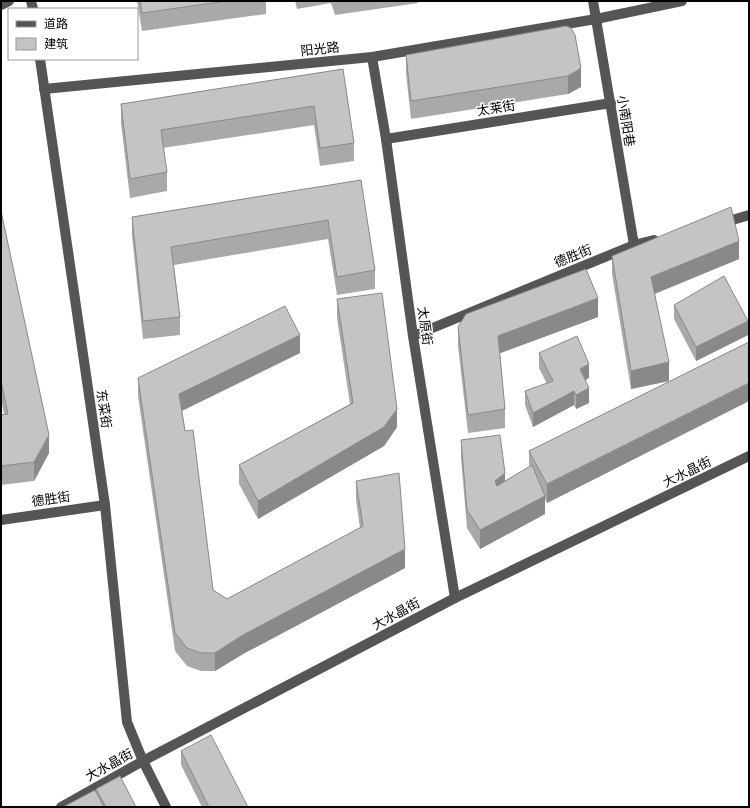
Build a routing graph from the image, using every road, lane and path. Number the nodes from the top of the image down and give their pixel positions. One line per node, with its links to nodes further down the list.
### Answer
1 (9, 1): 4 (street)
2 (593, 1): 5 (street, 小南阳巷)
3 (682, 1): 5 (street, 阳光路)
4 (1, 5)
5 (596, 19): 6 (street, 阳光路); 9 (street, 小南阳巷)
6 (372, 56): 8 (street, 阳光路); 10 (street, 太原街)
7 (40, 60): 8 (street, 东菜街)
8 (44, 89): 17 (street, 东菜街)
9 (610, 104): 10 (street, 太莱街); 14 (street, 小南阳巷)
10 (386, 139): 15 (street, 太原街)
11 (749, 215): 12 (street)
12 (710, 225)
13 (664, 237): 14 (street, 德胜街)
14 (634, 245): 15 (street, 德胜街)
15 (413, 336): 19 (street, 太原街)
16 (749, 456): 19 (street, 大水晶街)
17 (105, 505): 18 (street, 德胜街); 20 (street, 东菜街)
18 (1, 520)
19 (455, 598): 20 (street, 大水晶街)
20 (143, 762): 21 (street, 大水晶街); 22 (street, 东菜街)
21 (61, 807)
22 (166, 807)

